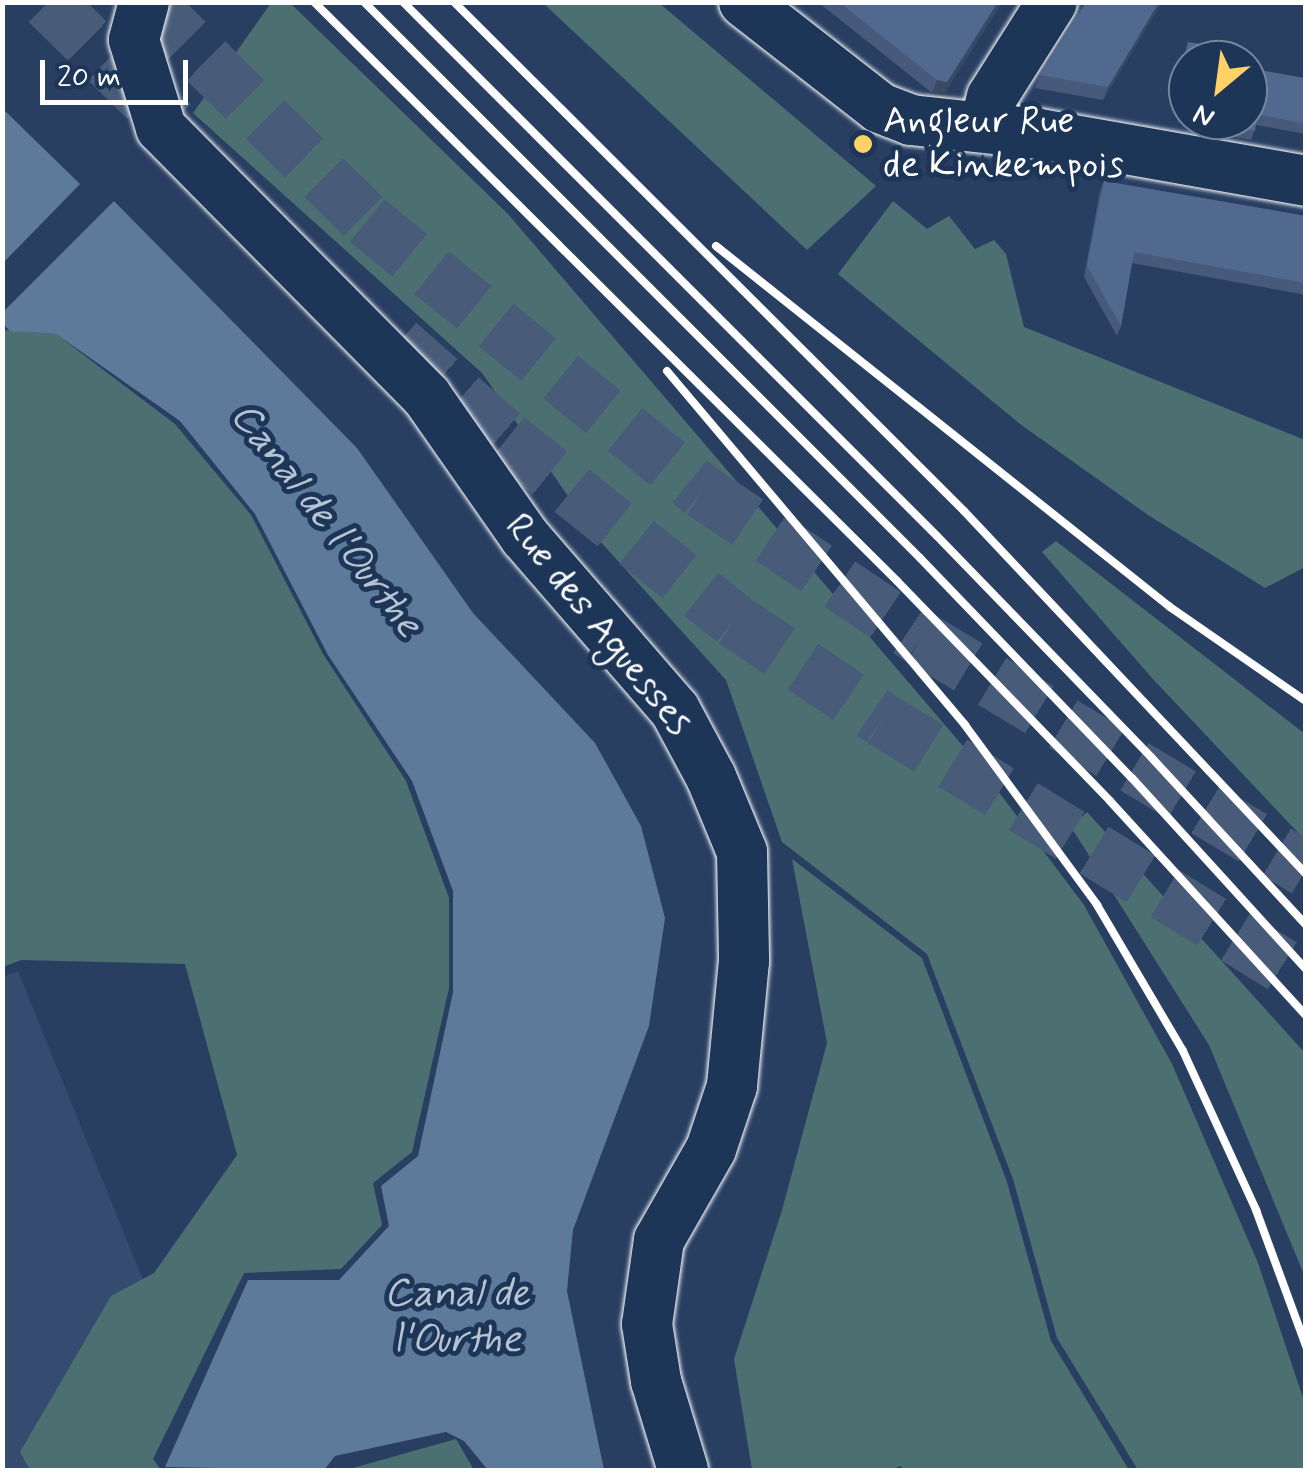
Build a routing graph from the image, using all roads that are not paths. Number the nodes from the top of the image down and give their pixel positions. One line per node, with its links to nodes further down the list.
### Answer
1 (144, 2): 6 (street, Rue des Aguesses)
2 (744, 2): 4 (street)
3 (1052, 2): 4 (street)
4 (984, 127): 5 (street)
5 (1306, 181)
6 (682, 1470)

